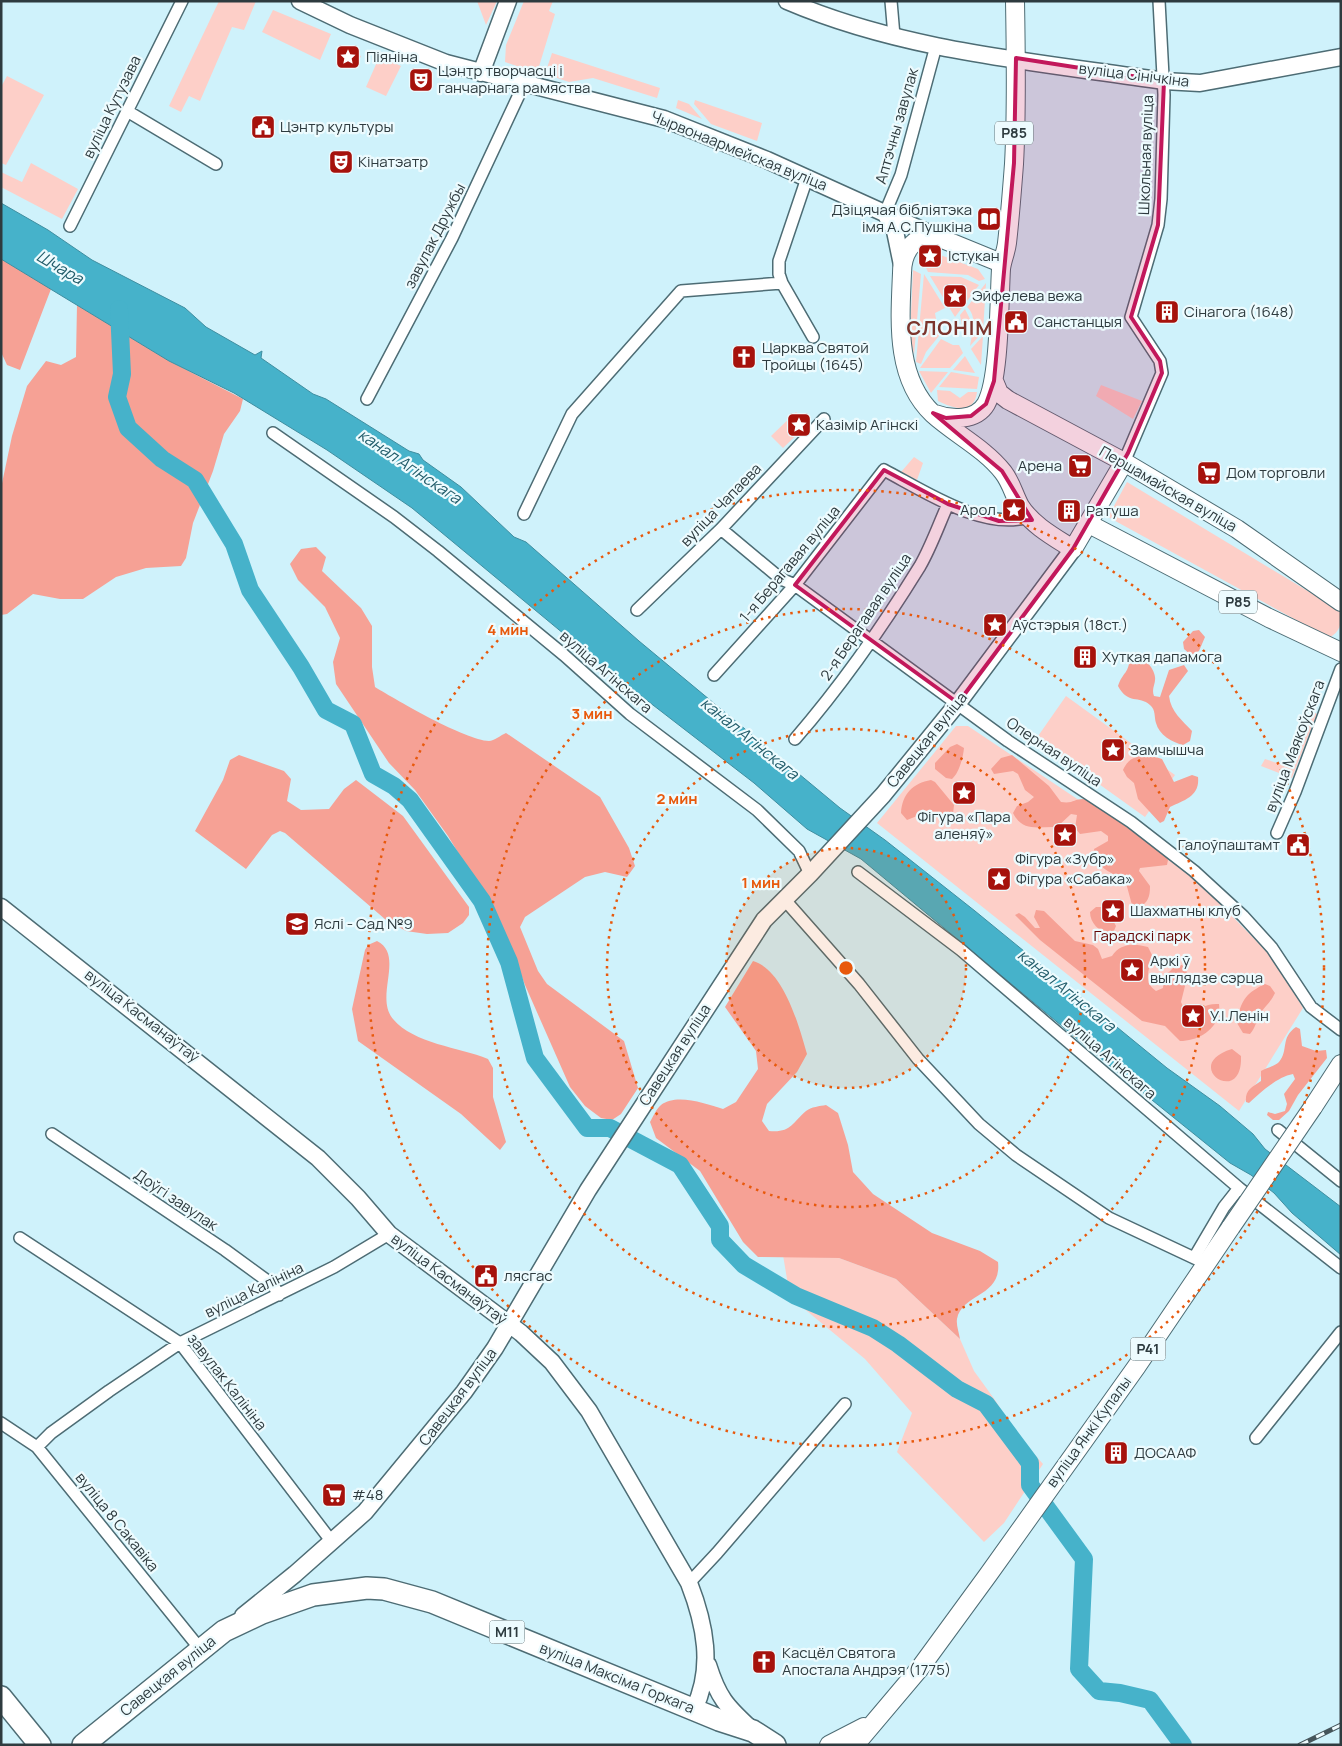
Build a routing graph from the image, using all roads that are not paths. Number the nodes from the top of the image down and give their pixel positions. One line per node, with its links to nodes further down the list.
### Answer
1 (182, 1): 15 (street, вуліца Кутузава)
2 (300, 1): 12 (main road, Чырвонаармейская вуліца)
3 (508, 1): 12 (main road)
4 (787, 1): 8 (main road, вуліца Сінічкіна)
5 (890, 1): 8 (street)
6 (1015, 1): 11 (main road, Р85)
7 (1159, 1): 13 (street, Школьная вуліца)
8 (894, 36): 9 (main road, вуліца Сінічкіна)
9 (936, 46): 11 (main road, вуліца Сінічкіна); 18 (street, Аптэчны завулак)
10 (1341, 57): 13 (main road, вуліца Сінічкіна)
11 (1016, 58): 13 (main road, вуліца Сінічкіна); 21 (main road, Р85)
12 (481, 73): 14 (main road, Чырвонаармейская вуліца)
13 (1164, 81): 24 (street, Школьная вуліца)
14 (524, 84): 17 (main road, Чырвонаармейская вуліца); 27 (street, завулак Дружбы)
15 (127, 111): 16 (street); 19 (street, вуліца Кутузава)
16 (216, 164)
17 (807, 178): 18 (main road, Чырвонаармейская вуліца); 23 (street)
18 (885, 213): 20 (main road, Чырвонаармейская вуліца); 22 (main road)
19 (70, 226)
20 (935, 236): 21 (main road, Чырвонаармейская вуліца); 22 (main road)
21 (1002, 263): 26 (main road, Р85)
22 (902, 265): 28 (main road)
23 (782, 284): 25 (street); 33 (street)
24 (1134, 307): 31 (street, Савецкая вуліца)
25 (813, 337)
26 (994, 381): 28 (main road, Р85); 31 (main road, Першамайская вуліца)
27 (367, 399)
28 (933, 413): 34 (main road)
29 (824, 418): 36 (street, вуліца Чапаева)
30 (273, 433): 50 (street, вуліца Агінскага)
31 (1124, 462): 35 (main road, Савецкая вуліца); 39 (main road, Першамайская вуліца)
32 (948, 504): 34 (street); 38 (street, 1-я Берагавая вуліца); 41 (street, 2-я Берагавая вуліца)
33 (524, 514)
34 (1029, 516): 37 (main road)
35 (1089, 524): 37 (main road, Савецкая вуліца); 43 (main road, Р85)
36 (722, 529): 38 (street, Оперная вуліца); 40 (street, вуліца Чапаева)
37 (1073, 549): 47 (main road, Савецкая вуліца)
38 (795, 585): 41 (street, Оперная вуліца); 46 (street, 1-я Берагавая вуліца)
39 (1341, 602)
40 (637, 610)
41 (870, 640): 47 (street, Оперная вуліца); 48 (street, 2-я Берагавая вуліца)
42 (1341, 640): 43 (main road)
43 (1321, 644): 44 (main road)
44 (1341, 652)
45 (1341, 669): 49 (street, вуліца Маякоўскага)
46 (714, 675)
47 (958, 703): 50 (main road, Савецкая вуліца); 54 (street, Оперная вуліца)
48 (795, 739)
49 (1277, 833)
50 (815, 869): 52 (main road, Савецкая вуліца)
51 (858, 872): 59 (street, вуліца Агінскага)
52 (784, 899): 62 (street); 65 (main road, Савецкая вуліца)
53 (1, 907): 60 (main road, вуліца Касманаўтаў)
54 (1341, 1030)
55 (1341, 1064): 62 (main road, вуліца Янкі Купалы / Р41, bridge)
56 (1278, 1130): 58 (street)
57 (52, 1134): 64 (street, Доўгі завулак)
58 (1341, 1181)
59 (1239, 1188): 62 (street); 63 (street, вуліца Агінскага)
60 (390, 1234): 64 (street, вуліца Калініна); 65 (main road, вуліца Касманаўтаў)
61 (20, 1238): 67 (street, завулак Калініна)
62 (1200, 1261): 81 (main road, вуліца Янкі Купалы / Р41)
63 (1341, 1268)
64 (280, 1294): 67 (street, вуліца Калініна)
65 (508, 1324): 72 (main road, Савецкая вуліца); 74 (main road, вуліца Касманаўтаў)
66 (1341, 1332): 70 (street)
67 (180, 1343): 71 (street, вуліца Калініна); 72 (street, завулак Калініна)
68 (846, 1404): 74 (street)
69 (1, 1423): 71 (street, вуліца 8 Сакавіка)
70 (1256, 1438)
71 (37, 1447): 77 (street, вуліца 8 Сакавіка)
72 (332, 1542): 73 (main road, Савецкая вуліца)
73 (295, 1574): 75 (main road); 76 (main road, Савецкая вуліца)
74 (689, 1583): 78 (main road, вуліца Касманаўтаў)
75 (313, 1595): 76 (highway, вуліца Максіма Горкага / М11); 80 (highway, вуліца Максіма Горкага / М11)
76 (224, 1631): 77 (highway, Савецкая вуліца / М11)
77 (201, 1650): 84 (highway, Савецкая вуліца / М11)
78 (706, 1656): 80 (main road, вуліца Касманаўтаў); 82 (main road)
79 (1, 1696): 83 (highway)
80 (694, 1709): 82 (highway, вуліца Максіма Горкага / М11)
81 (878, 1719): 86 (main road, вуліца Янкі Купалы / Р41); 87 (main road, вуліца Янкі Купалы / Р41)
82 (749, 1738): 85 (highway, вуліца Максіма Горкага / М11)
83 (40, 1745)
84 (83, 1745)
85 (775, 1745)
86 (829, 1745)
87 (855, 1745)

